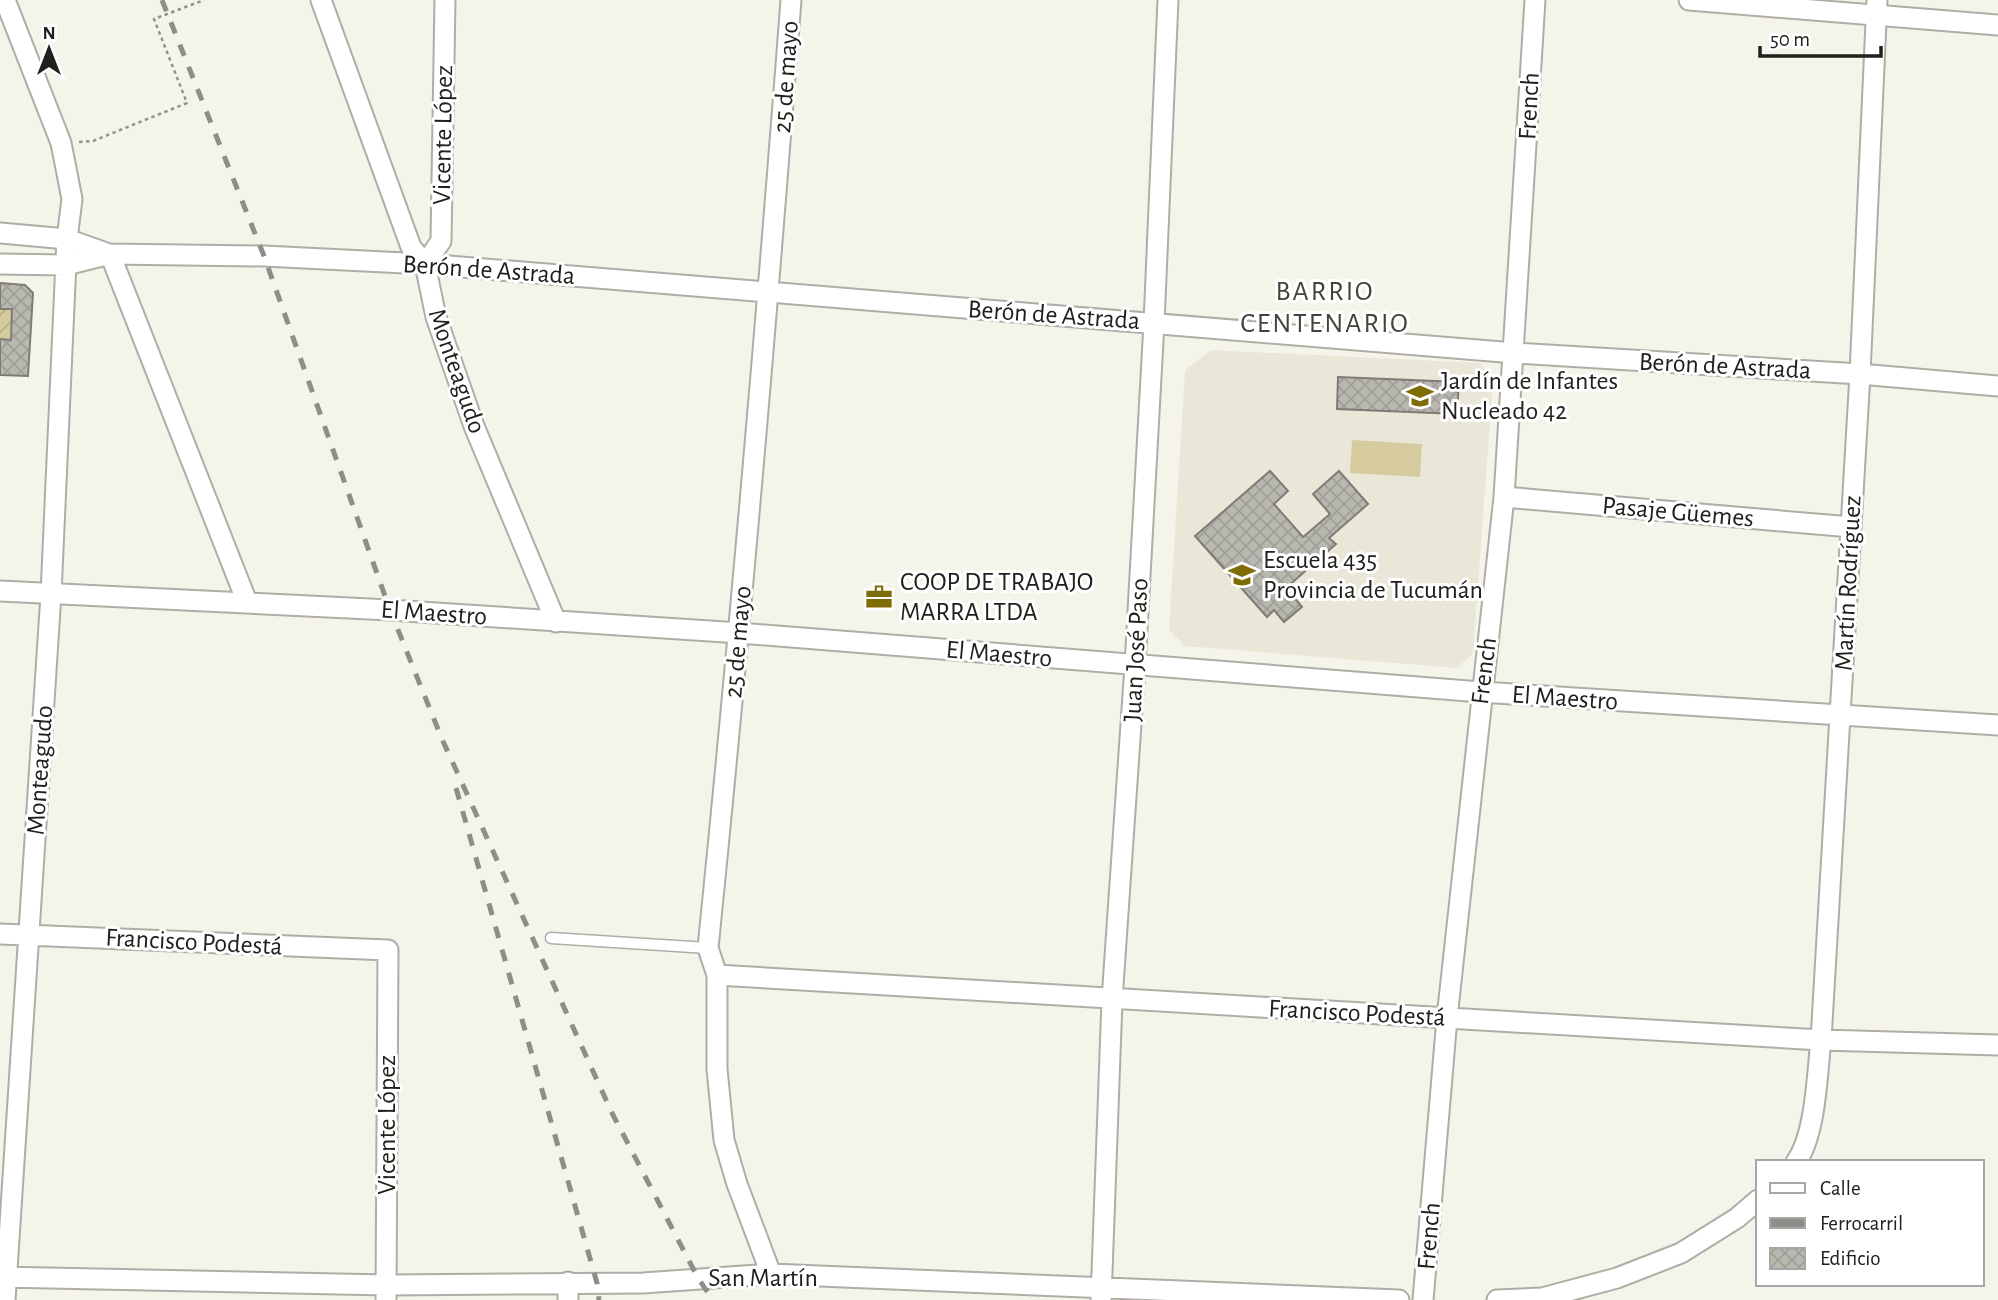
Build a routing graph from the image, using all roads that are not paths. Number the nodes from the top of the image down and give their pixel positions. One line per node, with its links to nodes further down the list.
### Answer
1 (5, 0): 11 (street, Monteagudo)
2 (321, 0): 14 (street, Monteagudo)
3 (445, 0): 14 (street, Vicente López)
4 (791, 0): 16 (street, 25 de mayo)
5 (1168, 0): 17 (street, Juan José Paso)
6 (1535, 0): 18 (street, French)
7 (1689, 0): 8 (street)
8 (1877, 7): 9 (street); 19 (street, Martín Rodríguez)
9 (1998, 25)
10 (0, 233): 11 (street)
11 (67, 239): 12 (street); 15 (street, Monteagudo)
12 (110, 254): 14 (street, Berón de Astrada); 15 (street); 25 (street)
13 (0, 264): 15 (street)
14 (425, 264): 16 (street, Berón de Astrada); 26 (street, Monteagudo)
15 (66, 265): 24 (street, Monteagudo)
16 (769, 293): 17 (street, Berón de Astrada); 27 (street, 25 de mayo)
17 (1154, 323): 18 (street, Berón de Astrada); 28 (street, Juan José Paso)
18 (1515, 353): 19 (street, Berón de Astrada); 21 (street, French)
19 (1860, 374): 20 (street, Berón de Astrada); 22 (street, Martín Rodríguez)
20 (1998, 386)
21 (1504, 497): 22 (street, Pasaje Güemes); 29 (street, French)
22 (1851, 527): 30 (street, Martín Rodríguez)
23 (0, 591): 24 (street, El Maestro)
24 (51, 594): 25 (street, El Maestro); 33 (street, Monteagudo)
25 (247, 602): 26 (street, El Maestro)
26 (556, 622): 27 (street, El Maestro)
27 (740, 633): 28 (street, El Maestro); 35 (street, 25 de mayo)
28 (1135, 666): 29 (street, El Maestro); 38 (street, Juan José Paso)
29 (1481, 692): 30 (street, El Maestro); 39 (street, French)
30 (1840, 716): 31 (street, El Maestro); 40 (street, Martín Rodríguez)
31 (1998, 725)
32 (0, 934): 33 (street, Francisco Podestá)
33 (30, 934): 36 (street, Francisco Podestá); 45 (street, Monteagudo)
34 (551, 939): 35 (lane)
35 (708, 948): 37 (street, 25 de mayo)
36 (388, 950): 48 (street, Vicente López)
37 (717, 975): 38 (street, Francisco Podestá); 44 (street, 25 de mayo)
38 (1112, 1000): 39 (street, Francisco Podestá); 49 (street, Juan José Paso)
39 (1447, 1018): 40 (street, Francisco Podestá); 52 (street, French)
40 (1821, 1040): 41 (street, Francisco Podestá); 42 (street, Martín Rodríguez)
41 (1998, 1045)
42 (1797, 1160)
43 (1756, 1202): 53 (street)
44 (771, 1274): 47 (street, San Martín); 49 (street, San Martín)
45 (3, 1278): 48 (street, San Martín); 50 (street, Monteagudo)
46 (568, 1291): 47 (street, San Martín); 48 (street, San Martín)
47 (644, 1292)
48 (387, 1293)
49 (1101, 1295): 51 (street, San Martín)
50 (5, 1300)
51 (1399, 1300)
52 (1423, 1300)
53 (1497, 1300)

